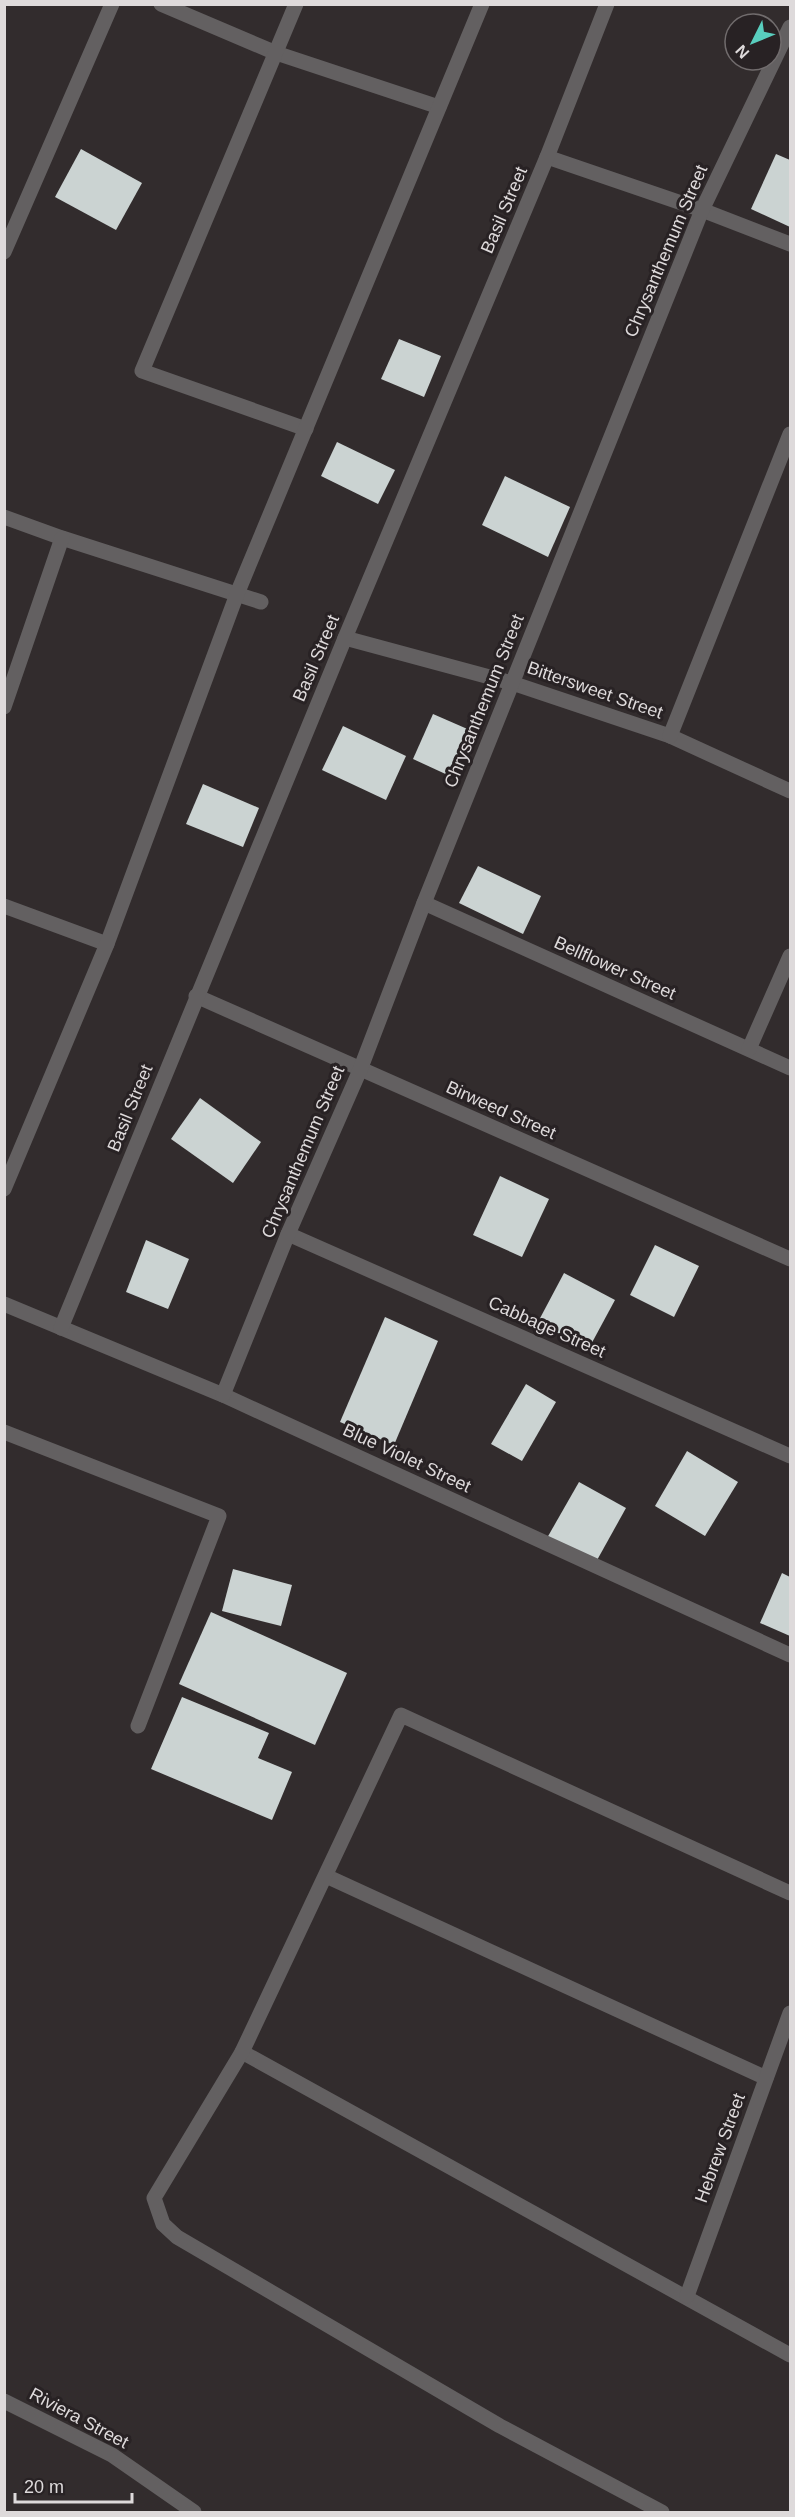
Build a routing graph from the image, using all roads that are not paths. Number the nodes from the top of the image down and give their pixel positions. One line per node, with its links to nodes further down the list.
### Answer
1 (112, 4): 12 (street)
2 (161, 4): 7 (street)
3 (296, 4): 7 (street)
4 (482, 4): 8 (street)
5 (607, 4): 9 (street, Basil Street)
6 (790, 27): 10 (street, Chrysanthemum Street)
7 (276, 53): 8 (street); 13 (street)
8 (439, 107): 13 (street)
9 (548, 157): 10 (street); 19 (street, Basil Street)
10 (702, 210): 11 (street); 20 (street, Chrysanthemum Street)
11 (790, 244)
12 (4, 252)
13 (306, 429): 17 (street)
14 (790, 434): 22 (street)
15 (4, 517): 16 (street)
16 (62, 538): 17 (street); 21 (street)
17 (237, 594): 18 (street); 26 (street)
18 (261, 602)
19 (345, 638): 20 (street, Bittersweet Street); 28 (street, Basil Street)
20 (512, 683): 22 (street, Bittersweet Street); 24 (street, Chrysanthemum Street)
21 (4, 707)
22 (670, 736): 23 (street, Bittersweet Street)
23 (790, 791)
24 (424, 903): 29 (street, Bellflower Street); 31 (street, Chrysanthemum Street)
25 (4, 906): 26 (street)
26 (107, 944): 32 (street)
27 (790, 956): 29 (street)
28 (196, 996): 31 (street, Birweed Street); 36 (street, Basil Street)
29 (749, 1049): 30 (street, Bellflower Street)
30 (790, 1068)
31 (360, 1070): 33 (street, Chrysanthemum Street); 34 (street, Birweed Street)
32 (4, 1189)
33 (288, 1234): 37 (street, Chrysanthemum Street); 39 (street, Cabbage Street)
34 (790, 1259)
35 (4, 1304): 36 (street, Blue Violet Street)
36 (61, 1328): 37 (street, Blue Violet Street)
37 (223, 1395): 40 (street, Blue Violet Street)
38 (4, 1432): 41 (street)
39 (790, 1455)
40 (790, 1655)
41 (138, 1726)
42 (326, 1876): 43 (street); 45 (street); 46 (street)
43 (790, 1893)
44 (790, 2013): 46 (street, Hebrew Street)
45 (242, 2052): 47 (street); 51 (street)
46 (766, 2078): 47 (street, Hebrew Street)
47 (687, 2296): 48 (street)
48 (790, 2355)
49 (4, 2401): 50 (street, Riviera Street)
50 (194, 2512)
51 (662, 2512)

